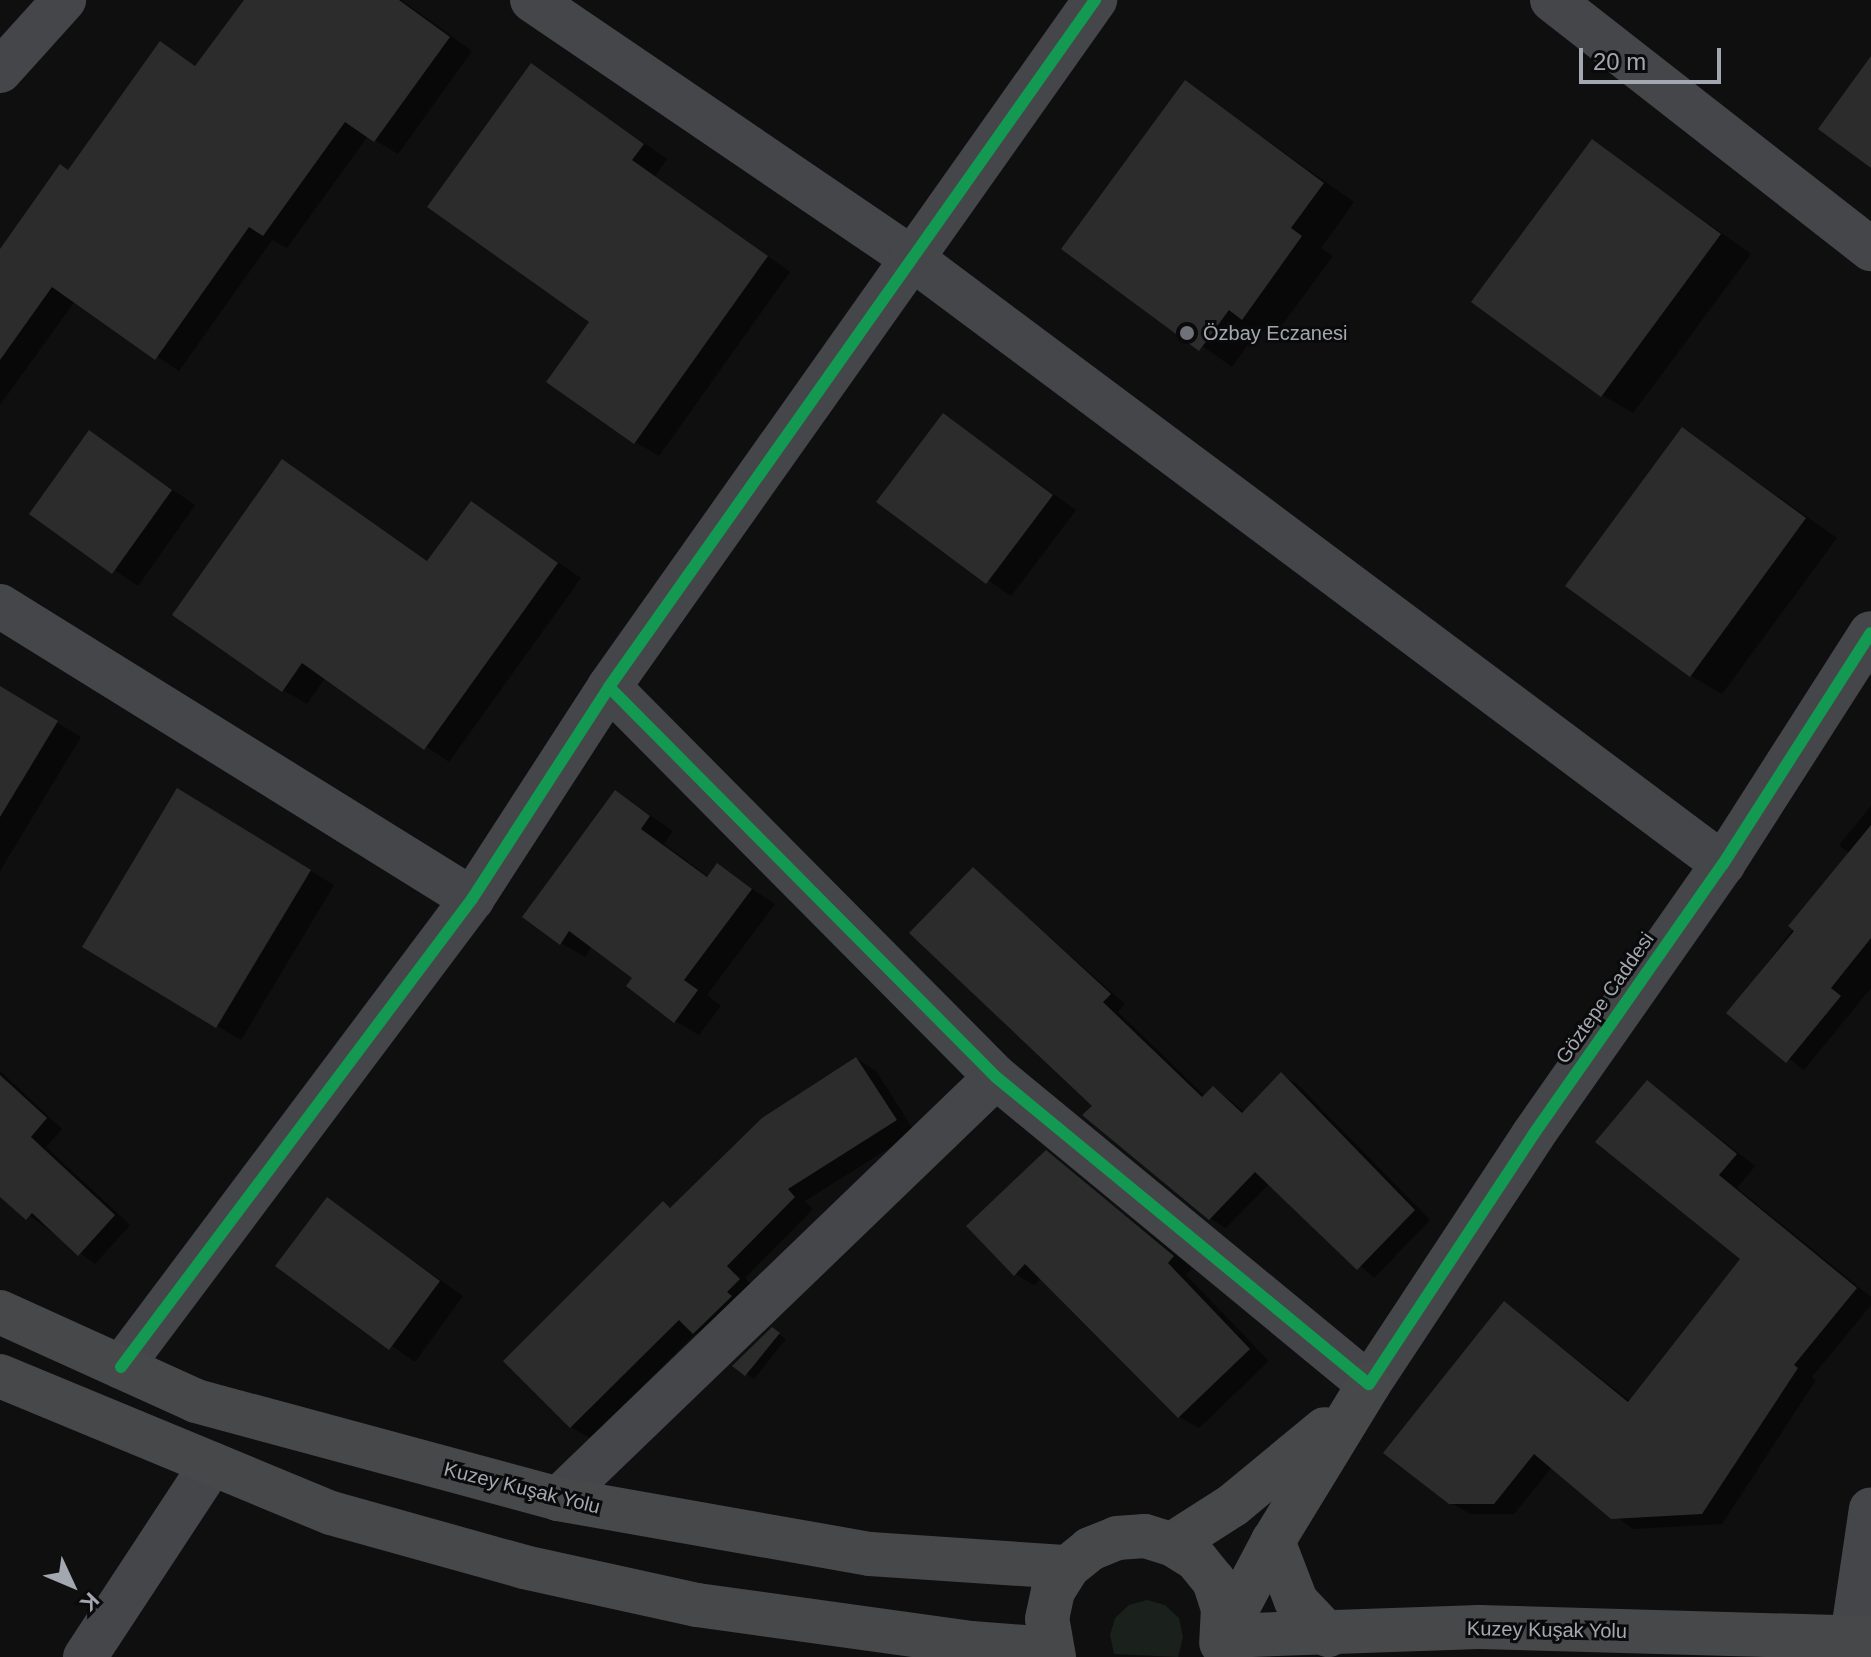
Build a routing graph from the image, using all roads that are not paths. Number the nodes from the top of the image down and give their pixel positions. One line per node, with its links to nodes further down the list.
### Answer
1 (64, 0): 5 (street)
2 (532, 0): 7 (street)
3 (1095, 0): 7 (street)
4 (1552, 0): 6 (street)
5 (0, 71)
6 (1871, 249)
7 (910, 257): 10 (street); 11 (street)
8 (0, 606): 12 (street)
9 (1871, 633): 11 (street, Göztepe Caddesi)
10 (609, 687): 12 (street); 13 (street)
11 (1723, 864): 17 (street, Göztepe Caddesi)
12 (472, 899): 15 (street)
13 (996, 1077): 17 (street); 19 (street)
14 (0, 1312): 15 (main road, Kuzey Kuşak Yolu)
15 (121, 1367): 19 (main road, Kuzey Kuşak Yolu)
16 (0, 1376): 18 (main road)
17 (1369, 1384): 21 (main road); 22 (main road)
18 (212, 1464): 24 (main road); 29 (street)
19 (558, 1499): 23 (main road, Kuzey Kuşak Yolu)
20 (1871, 1509): 26 (street)
21 (1273, 1541): 25 (main road); 27 (main road)
22 (1172, 1544): 23 (main road); 27 (main road)
23 (1068, 1567): 28 (main road)
24 (802, 1621): 28 (main road); 30 (main road)
25 (1328, 1635): 26 (main road, Kuzey Kuşak Yolu); 27 (main road, Kuzey Kuşak Yolu)
26 (1861, 1637)
27 (1220, 1647)
28 (1049, 1654)
29 (85, 1657)
30 (842, 1657)

